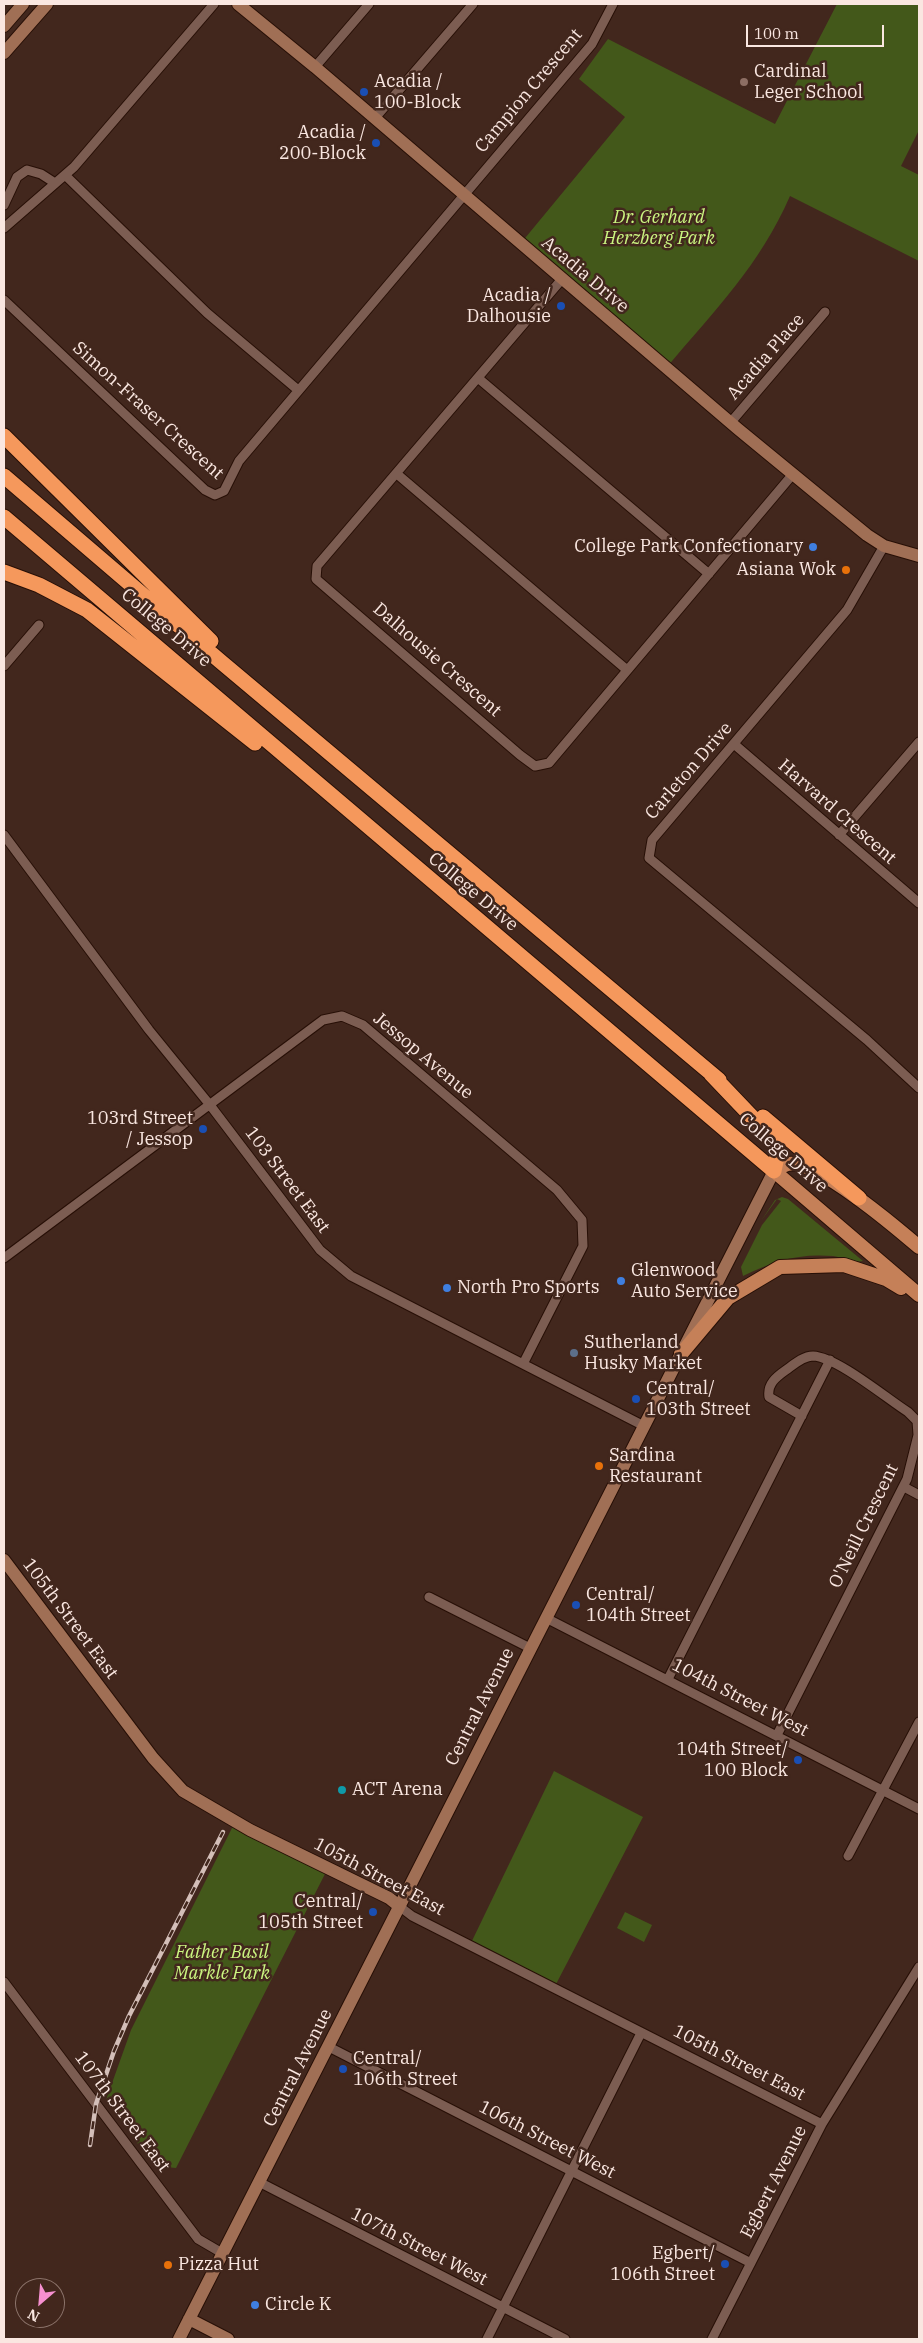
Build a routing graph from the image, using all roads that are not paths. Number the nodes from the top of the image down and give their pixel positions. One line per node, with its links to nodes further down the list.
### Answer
1 (23, 4): 8 (street)
2 (214, 4): 12 (street)
3 (238, 4): 10 (street, Acadia Drive)
4 (369, 4): 10 (street)
5 (472, 4): 11 (street)
6 (612, 4): 14 (street, Campion Crescent)
7 (42, 5): 9 (street)
8 (4, 26)
9 (4, 53)
10 (315, 66): 11 (street, Acadia Drive)
11 (375, 118): 14 (street, Acadia Drive)
12 (65, 175): 13 (street); 21 (street)
13 (55, 183): 15 (street); 16 (street)
14 (464, 195): 17 (street, Acadia Drive); 21 (street, Simon-Fraser Crescent)
15 (4, 205)
16 (4, 228)
17 (562, 279): 20 (street, Dalhousie Crescent); 22 (street, Acadia Drive)
18 (4, 300): 21 (street, Simon-Fraser Crescent)
19 (826, 312): 22 (street, Acadia Place)
20 (478, 378): 24 (street, Dalhousie Crescent); 31 (street)
21 (298, 390)
22 (731, 422): 25 (street, Acadia Drive)
23 (4, 436): 35 (highway)
24 (397, 474): 34 (street); 34 (street, Dalhousie Crescent)
25 (794, 474): 28 (street, Acadia Drive); 31 (street, Dalhousie Crescent)
26 (4, 476): 35 (highway, College Drive)
27 (4, 517): 38 (highway, College Drive)
28 (884, 546): 29 (street, Acadia Drive); 37 (street, Carleton Drive)
29 (919, 556)
30 (4, 572): 38 (highway)
31 (709, 574): 34 (street, Dalhousie Crescent)
32 (39, 625): 33 (street)
33 (4, 666)
34 (627, 670)
35 (283, 712): 42 (highway, College Drive)
36 (919, 742): 40 (street)
37 (734, 744): 40 (street, Harvard Crescent); 43 (street, Carleton Drive)
38 (324, 790): 45 (highway, College Drive)
39 (4, 835): 44 (street, 103 Street East)
40 (839, 835): 41 (street, Harvard Crescent)
41 (919, 903)
42 (711, 1074): 45 (highway); 46 (highway, College Drive)
43 (919, 1088)
44 (210, 1105): 48 (street, Jessop Avenue); 53 (street, 103 Street East); 53 (street, Jessop Avenue)
45 (774, 1171): 46 (main road); 49 (main road, College Drive); 51 (street, Central Avenue)
46 (860, 1198): 47 (main road, College Drive)
47 (919, 1248)
48 (4, 1258)
49 (919, 1295)
50 (919, 1300): 51 (main road)
51 (681, 1354): 55 (street, Central Avenue)
52 (830, 1360): 54 (street); 54 (street, O'Neill Crescent); 56 (street, O'Neill Crescent)
53 (523, 1364): 55 (street, 103 Street East)
54 (802, 1416): 62 (street)
55 (644, 1426): 60 (street, Central Avenue)
56 (904, 1487): 57 (street); 64 (street, O'Neill Crescent)
57 (919, 1495)
58 (4, 1560): 68 (street, 105th Street East)
59 (429, 1597): 61 (street)
60 (546, 1618): 61 (street, Central Avenue); 62 (street, 104th Street West)
61 (530, 1648): 68 (street, Central Avenue)
62 (668, 1680): 64 (street, 104th Street West)
63 (919, 1722): 65 (street)
64 (777, 1735): 65 (street, 104th Street West)
65 (884, 1791): 66 (street, 104th Street West); 67 (street)
66 (919, 1809)
67 (848, 1856)
68 (399, 1906): 71 (street, 105th Street East); 72 (street, Central Avenue)
69 (919, 1967): 73 (street, Egbert Avenue)
70 (4, 1982): 76 (street, 107th Street East)
71 (641, 2033): 73 (street, 105th Street East); 74 (street)
72 (328, 2047): 74 (street, 106th Street West); 75 (street, Central Avenue)
73 (822, 2124): 77 (street, Egbert Avenue)
74 (573, 2171): 77 (street, 106th Street West); 78 (street)
75 (259, 2182): 76 (street, Central Avenue); 78 (street, 107th Street West)
76 (222, 2253): 79 (street, Central Avenue)
77 (751, 2263): 84 (street, Egbert Avenue)
78 (503, 2308): 82 (street); 83 (street, 107th Street West)
79 (189, 2319): 80 (street, Central Avenue); 81 (street)
80 (178, 2339)
81 (228, 2339)
82 (487, 2339)
83 (565, 2339)
84 (712, 2339)

